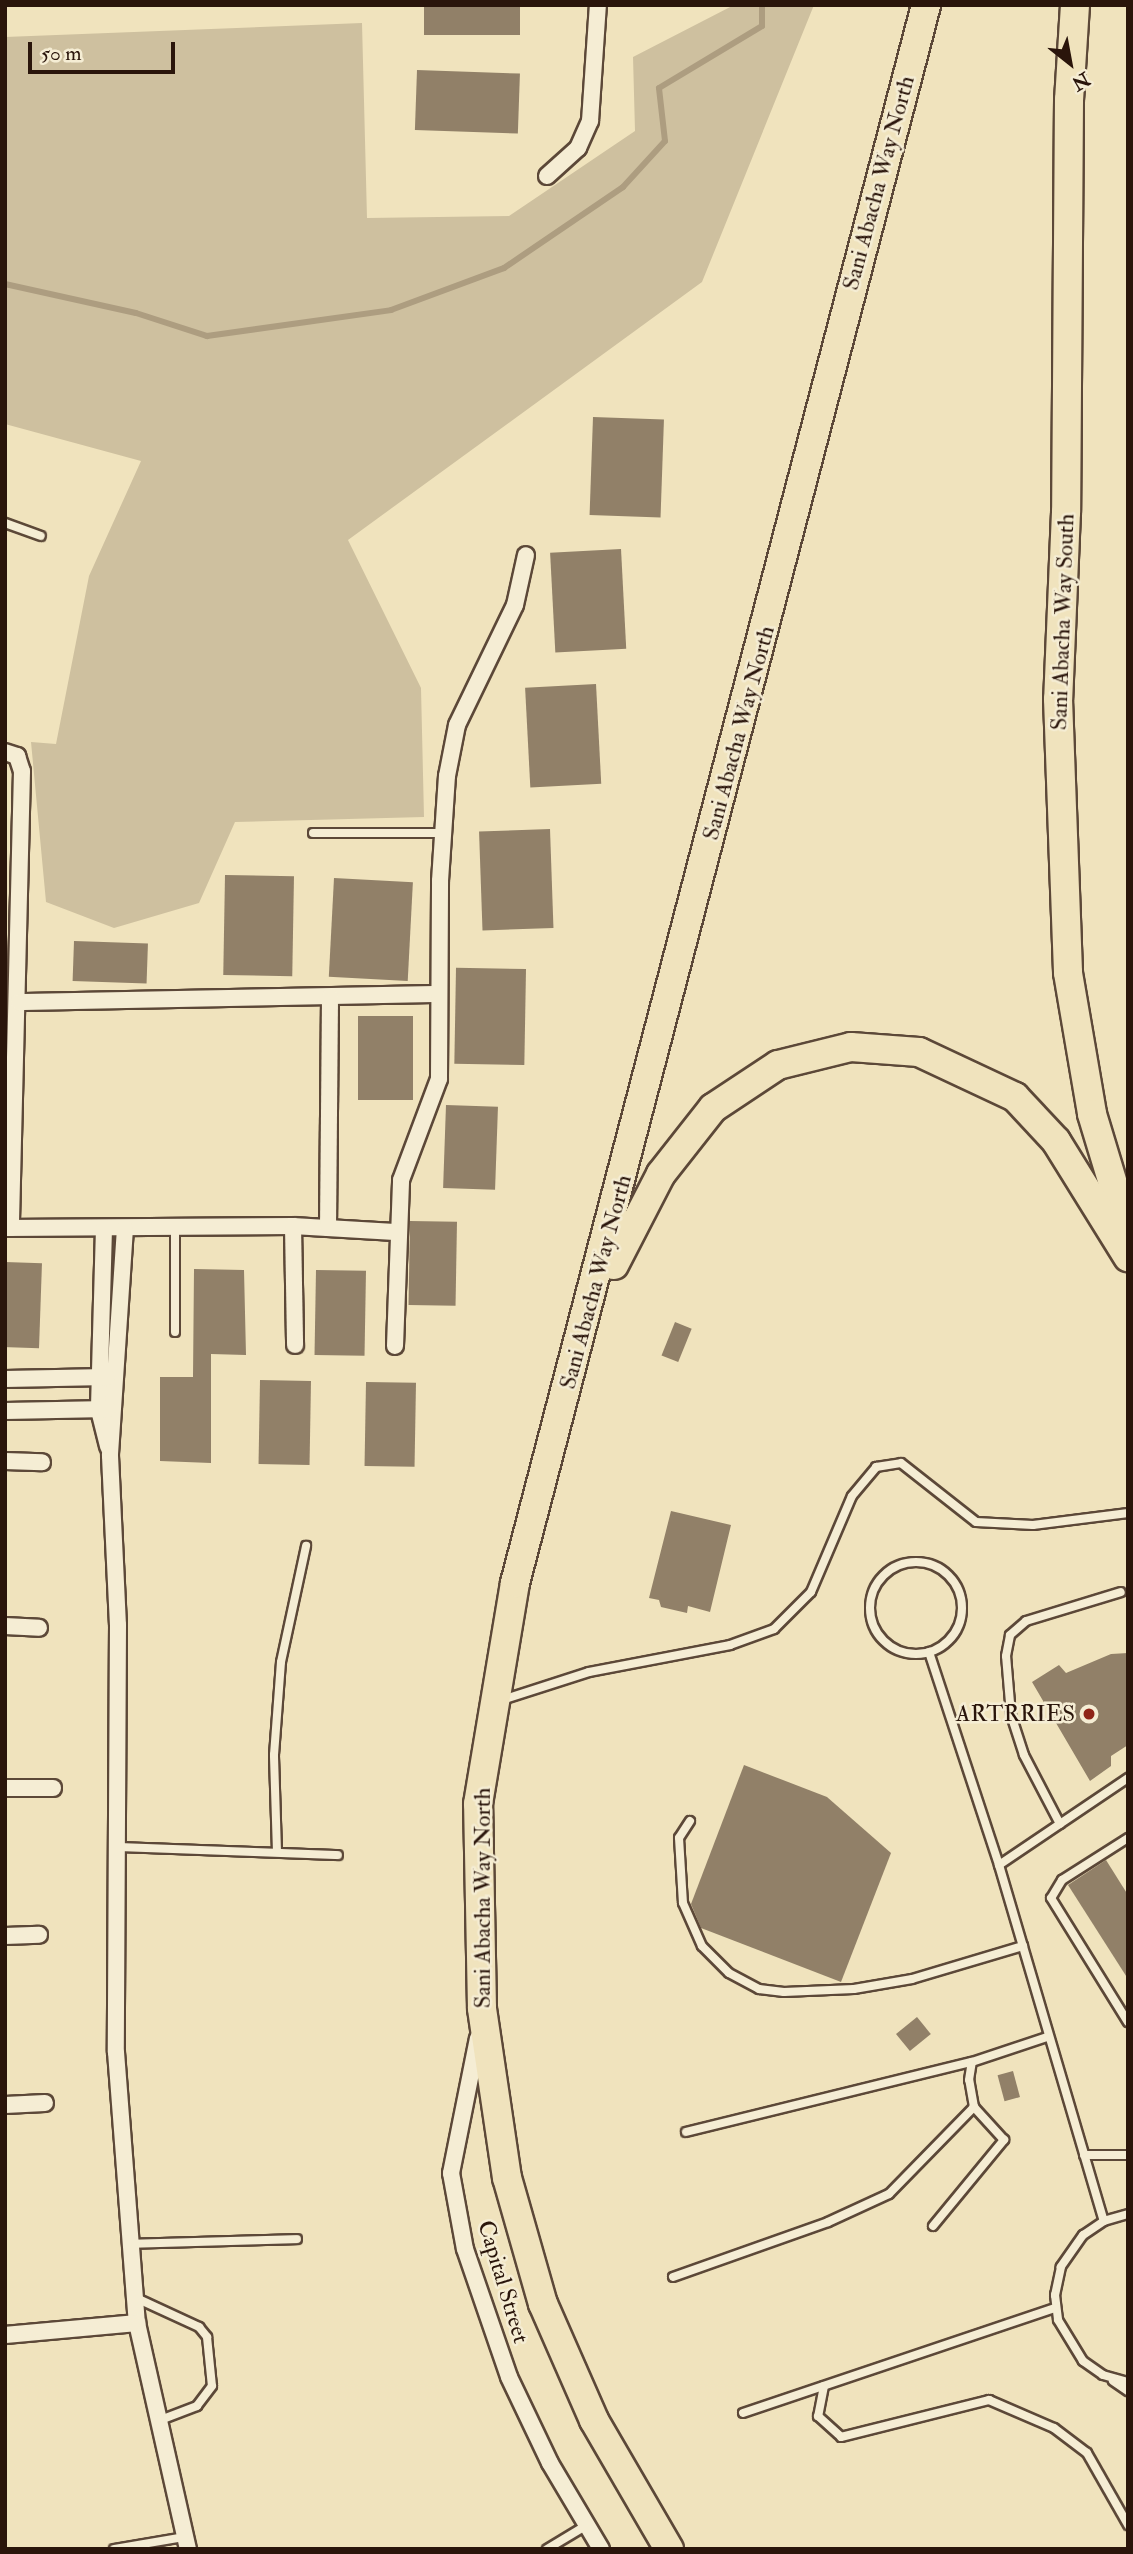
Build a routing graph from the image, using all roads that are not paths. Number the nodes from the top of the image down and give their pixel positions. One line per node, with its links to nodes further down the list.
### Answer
1 (598, 5): 4 (street)
2 (926, 5): 30 (highway, Sani Abacha Way North)
3 (1075, 5): 22 (highway, Sani Abacha Way South)
4 (547, 176)
5 (5, 523): 6 (lane)
6 (41, 536)
7 (526, 555): 10 (street)
8 (5, 752): 13 (street)
9 (313, 833): 10 (lane)
10 (442, 833): 11 (street)
11 (439, 994): 12 (street); 21 (street)
12 (330, 997): 13 (street); 20 (street)
13 (19, 1002): 14 (street)
14 (11, 1061): 16 (street)
15 (293, 1227): 19 (street); 20 (street); 25 (street)
16 (8, 1228): 17 (street)
17 (104, 1228): 18 (street); 28 (street)
18 (125, 1228): 19 (street); 27 (street)
19 (176, 1228): 24 (lane)
20 (328, 1228): 21 (street)
21 (395, 1232): 26 (street)
22 (1128, 1233)
23 (1128, 1257): 30 (highway)
24 (175, 1332)
25 (295, 1345)
26 (395, 1346)
27 (117, 1376): 28 (street); 31 (street)
28 (99, 1378): 29 (street); 32 (street)
29 (5, 1379)
30 (569, 1386): 43 (highway, Sani Abacha Way North)
31 (117, 1408): 32 (street); 34 (street)
32 (99, 1410): 33 (street); 34 (street)
33 (5, 1411)
34 (110, 1456): 50 (street)
35 (5, 1461): 36 (street)
36 (42, 1462)
37 (1128, 1513): 43 (lane)
38 (306, 1546): 51 (lane)
39 (1121, 1592): 48 (lane)
40 (5, 1626): 41 (street)
41 (39, 1628)
42 (929, 1652): 42 (lane); 53 (lane)
43 (496, 1702): 57 (highway, Sani Abacha Way North)
44 (1128, 1778): 48 (lane)
45 (5, 1788): 46 (street)
46 (53, 1788)
47 (690, 1821): 56 (lane)
48 (1060, 1824): 53 (lane)
49 (1128, 1838): 58 (lane)
50 (116, 1847): 51 (lane); 71 (street)
51 (276, 1852): 52 (lane)
52 (338, 1855)
53 (999, 1865): 56 (lane)
54 (39, 1935): 55 (street)
55 (5, 1937)
56 (1023, 1946): 59 (lane)
57 (482, 2008): 83 (street, Capital Street); 89 (highway, Sani Abacha Way North)
58 (1128, 2022)
59 (1047, 2037): 60 (lane); 65 (lane)
60 (972, 2062): 63 (lane); 64 (lane)
61 (45, 2103): 62 (street)
62 (5, 2105)
63 (974, 2107): 69 (lane); 72 (lane)
64 (685, 2132)
65 (1084, 2155): 66 (lane); 68 (lane)
66 (1128, 2155)
67 (1128, 2214): 68 (lane)
68 (1104, 2221): 74 (lane)
69 (933, 2226)
70 (297, 2239): 71 (lane)
71 (128, 2244): 73 (street)
72 (673, 2277)
73 (134, 2297): 75 (street); 82 (lane)
74 (1055, 2308): 77 (lane); 79 (lane)
75 (137, 2323): 76 (street); 82 (street)
76 (5, 2335)
77 (1103, 2375): 78 (lane); 80 (lane)
78 (1128, 2382)
79 (824, 2386): 81 (lane); 84 (lane)
80 (1128, 2391)
81 (743, 2413)
82 (156, 2422): 85 (street)
83 (587, 2525): 87 (lane); 88 (street, Capital Street)
84 (1128, 2525)
85 (186, 2543): 86 (lane)
86 (114, 2549)
87 (547, 2549)
88 (601, 2549)
89 (669, 2549)

